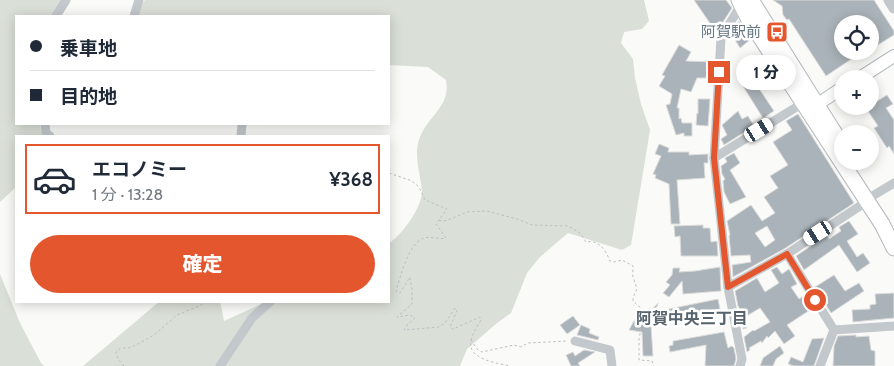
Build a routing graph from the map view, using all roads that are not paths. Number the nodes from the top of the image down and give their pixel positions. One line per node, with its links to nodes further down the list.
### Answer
1 (66, 0): 6 (street)
2 (139, 0): 7 (street)
3 (889, 0): 5 (street)
4 (744, 1): 11 (highway); 13 (street)
5 (894, 8)
6 (57, 15)
7 (134, 15)
8 (894, 56): 9 (main road)
9 (872, 70)
10 (834, 92): 11 (main road)
11 (810, 106): 12 (highway); 13 (street); 16 (highway)
12 (834, 135)
13 (714, 158): 20 (street)
14 (857, 170): 16 (highway)
15 (894, 183): 16 (street)
16 (870, 198): 17 (highway); 18 (highway); 19 (street)
17 (894, 231)
18 (894, 248)
19 (787, 254): 20 (street); 23 (street)
20 (728, 287): 27 (street)
21 (269, 303): 25 (street)
22 (894, 326): 23 (street)
23 (834, 330): 28 (street)
24 (575, 341): 26 (street)
25 (220, 366)
26 (612, 366)
27 (740, 366)
28 (820, 366)

